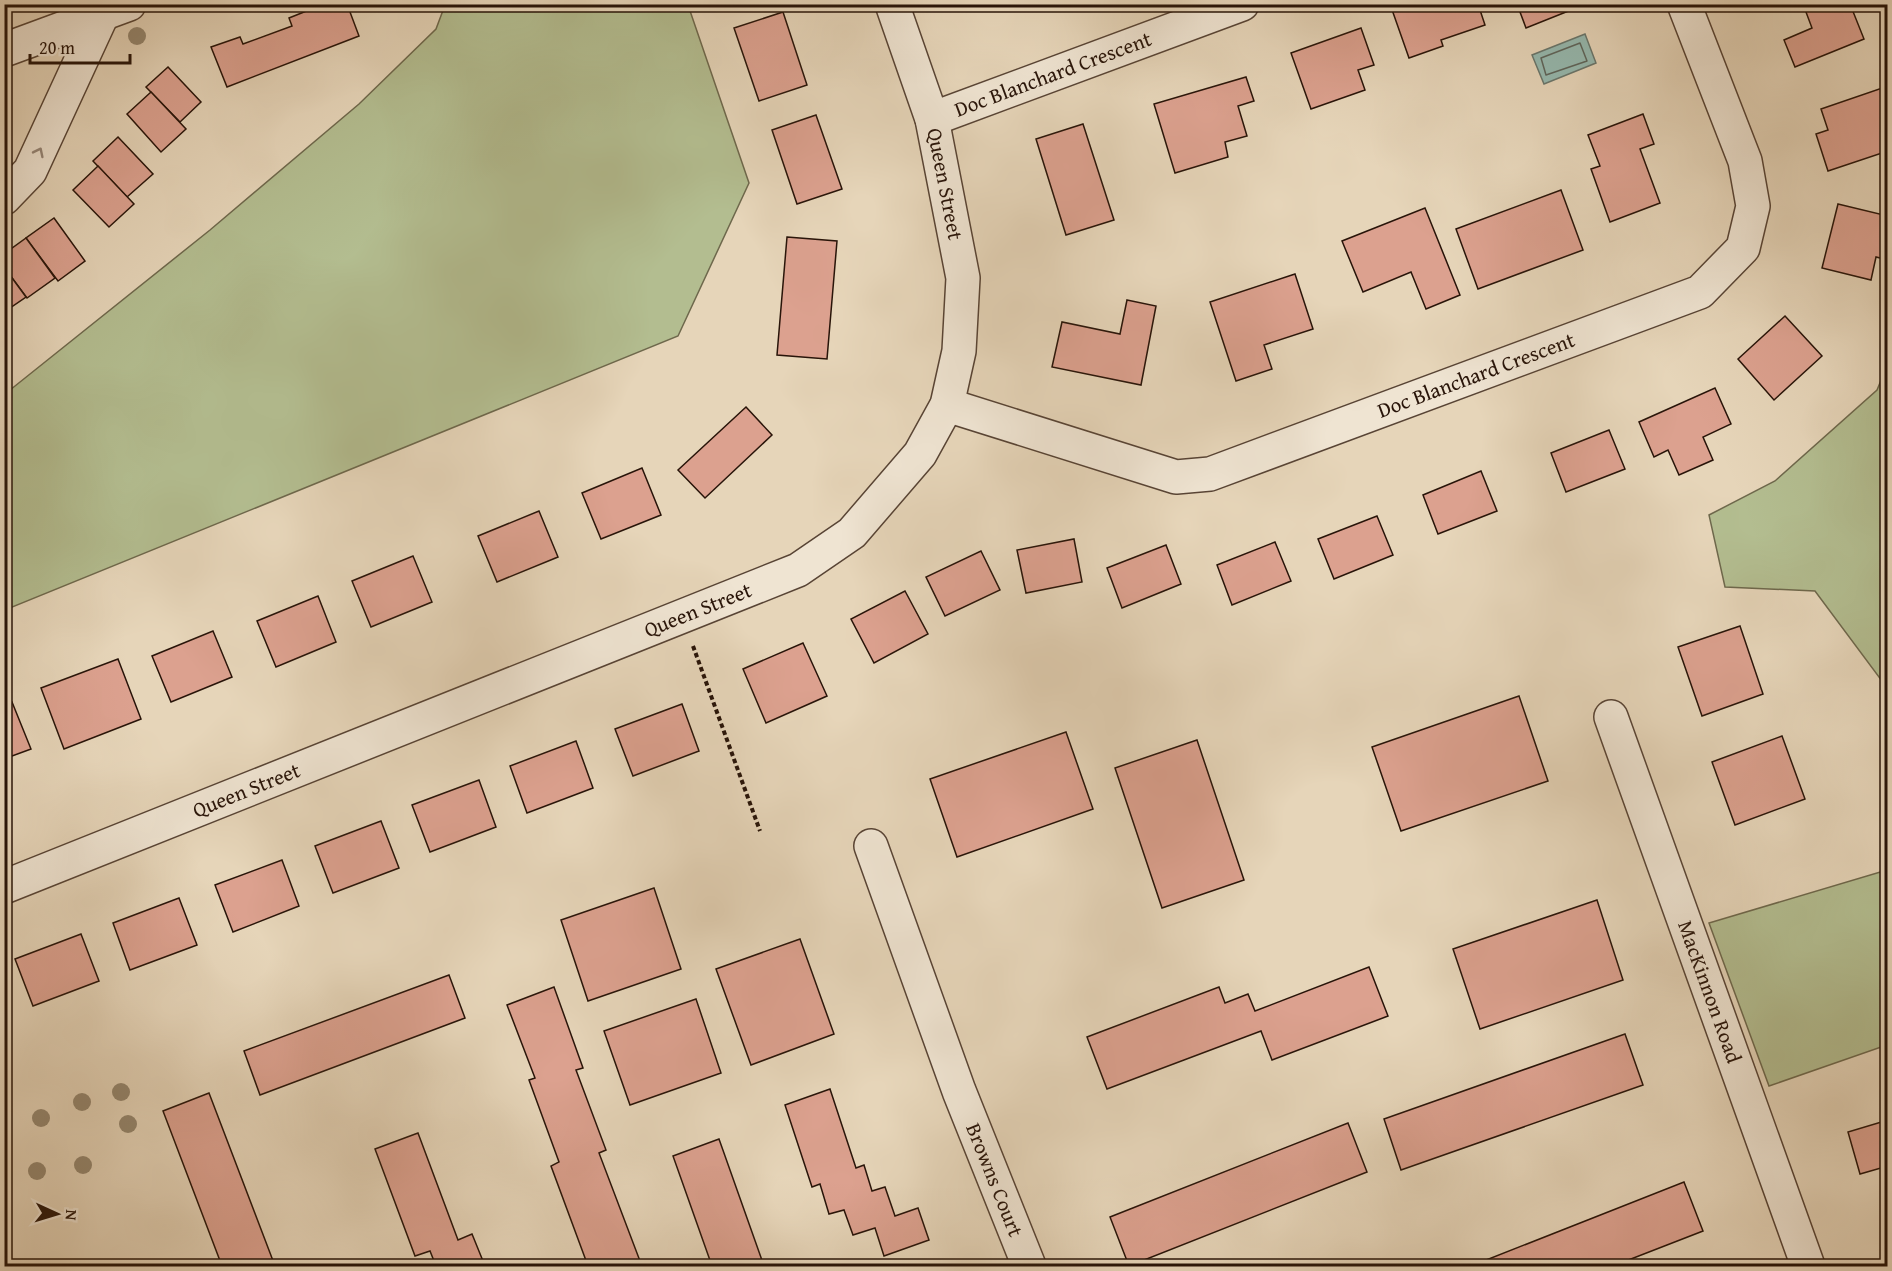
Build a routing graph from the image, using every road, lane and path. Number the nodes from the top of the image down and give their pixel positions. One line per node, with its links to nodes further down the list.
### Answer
1 (892, 4): 6 (street, Queen Street)
2 (1242, 4): 6 (street, Doc Blanchard Crescent)
3 (1684, 4): 8 (street, Doc Blanchard Crescent)
4 (116, 10): 5 (street); 7 (street, one-way to 4)
5 (4, 50)
6 (932, 118): 8 (street, Queen Street)
7 (4, 198)
8 (947, 405): 9 (street, Queen Street)
9 (682, 617): 11 (path); 13 (street, Queen Street)
10 (1611, 717): 15 (street, MacKinnon Road)
11 (760, 831)
12 (872, 846): 14 (street, Browns Court)
13 (4, 887)
14 (1029, 1266)
15 (1809, 1266)

